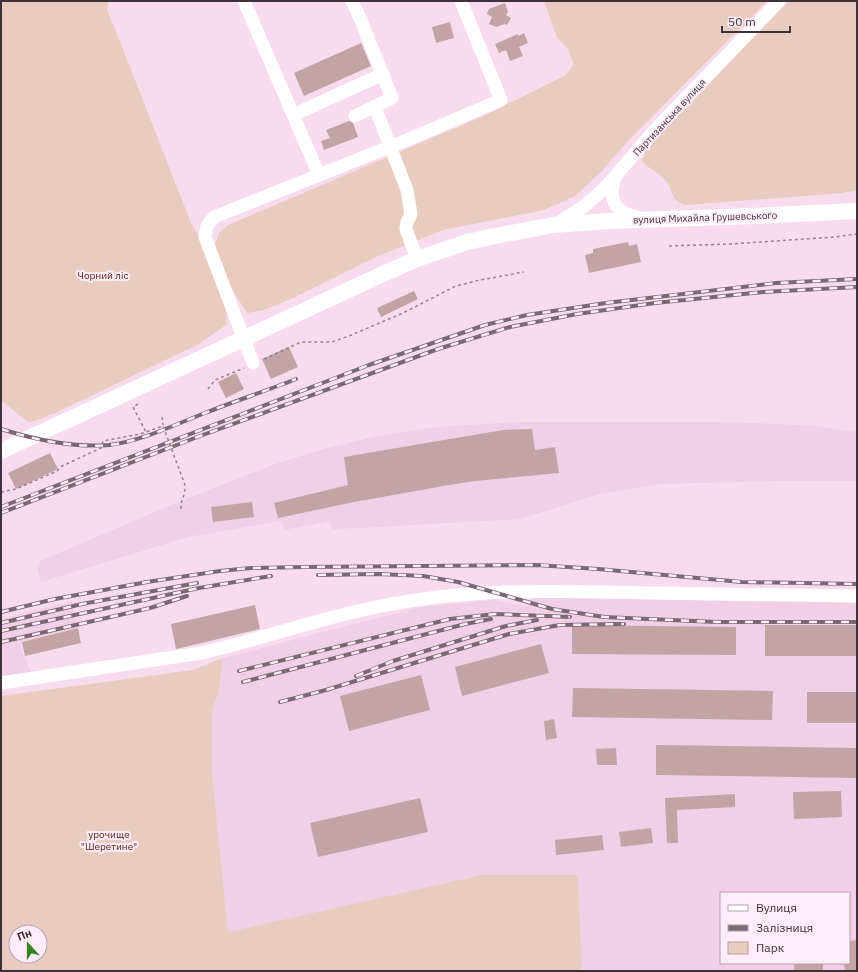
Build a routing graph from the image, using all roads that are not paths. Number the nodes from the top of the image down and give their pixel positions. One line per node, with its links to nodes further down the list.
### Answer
1 (244, 1): 7 (street)
2 (352, 1): 5 (street)
3 (461, 1): 9 (street)
4 (779, 1): 10 (street, Партизанська вулиця)
5 (383, 74): 6 (street); 7 (street)
6 (375, 107): 8 (street); 9 (street)
7 (293, 115): 11 (street)
8 (355, 116)
9 (390, 147): 11 (street); 15 (street)
10 (618, 173): 13 (street); 14 (street, Партизанська вулиця)
11 (319, 175): 16 (street)
12 (857, 211): 13 (main road, вулиця Михайла Грушевського)
13 (644, 220): 14 (main road, вулиця Михайла Грушевського)
14 (553, 225): 15 (main road, вулиця Михайла Грушевського)
15 (417, 259): 16 (main road, вулиця Михайла Грушевського)
16 (244, 339): 17 (street); 18 (main road, вулиця Михайла Грушевського)
17 (253, 363)
18 (1, 451)
19 (857, 596): 20 (street)
20 (1, 683)

